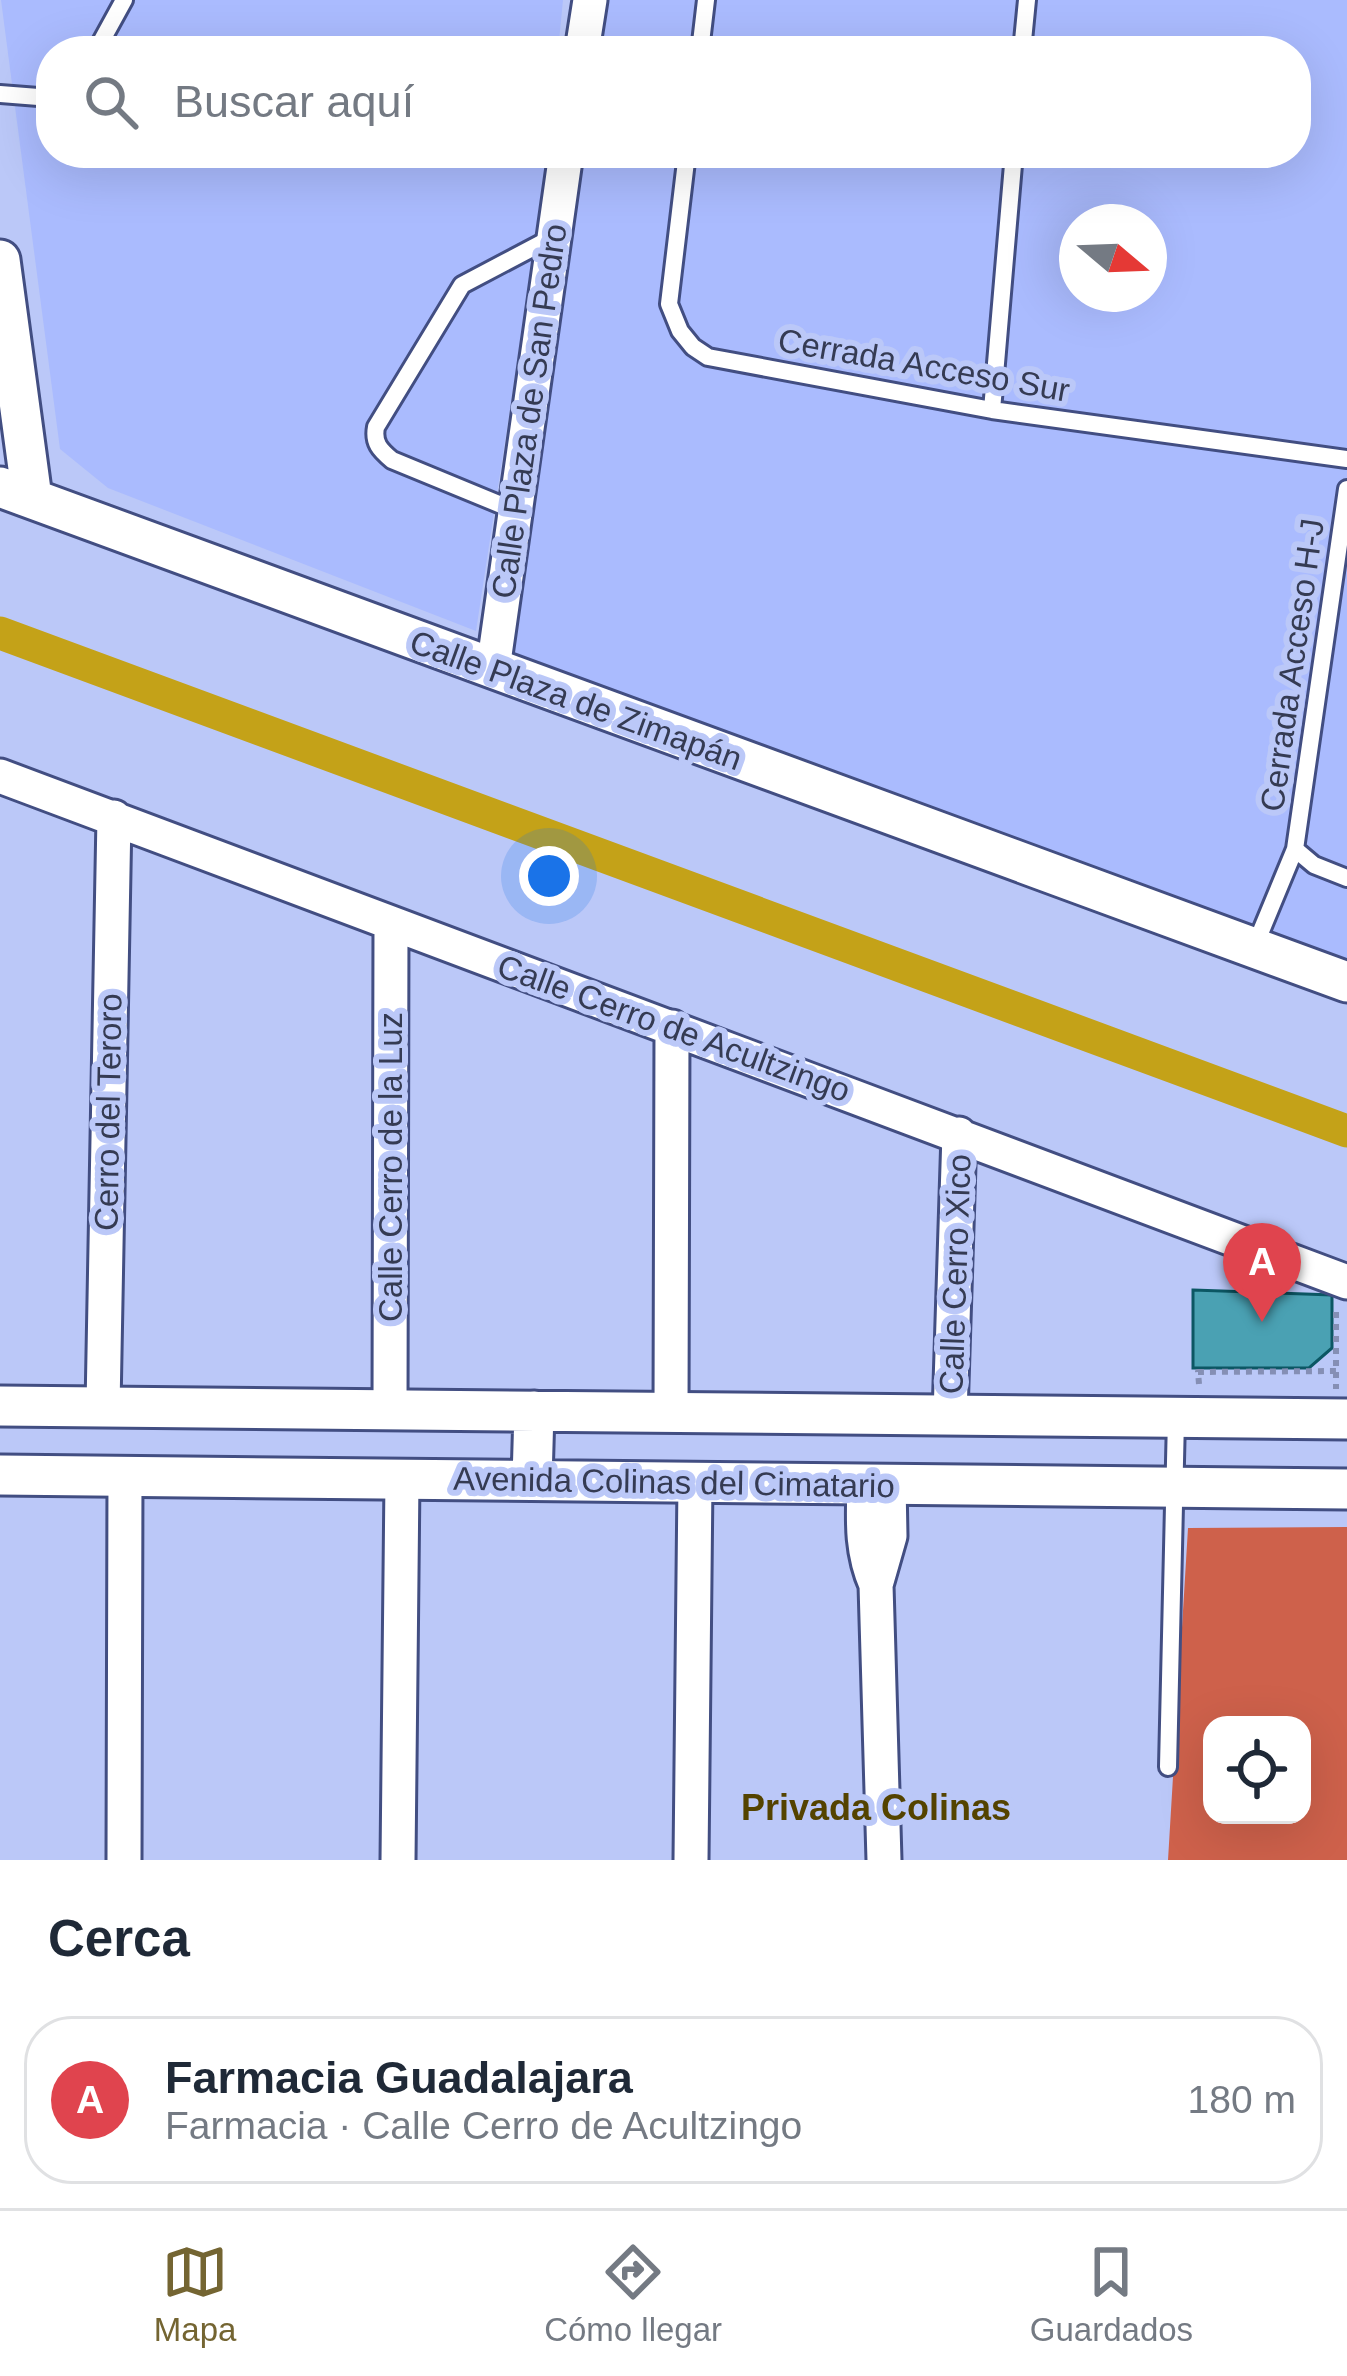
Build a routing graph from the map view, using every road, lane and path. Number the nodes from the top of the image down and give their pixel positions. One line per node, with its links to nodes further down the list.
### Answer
1 (124, 0): 5 (lane)
2 (590, 0): 6 (street)
3 (706, 0): 7 (lane)
4 (1027, 0): 8 (lane)
5 (104, 36)
6 (584, 36)
7 (702, 36)
8 (1023, 36)
9 (0, 94): 10 (lane)
10 (36, 97)
11 (564, 168): 14 (street, Calle Plaza de San Pedro)
12 (685, 168): 16 (lane, Cerrada Acceso Sur)
13 (1013, 168): 16 (lane)
14 (553, 236): 20 (street, Calle Plaza de San Pedro); 20 (lane)
15 (0, 260): 19 (street, Calle Plaza de Zimapán)
16 (992, 410): 17 (lane, Cerrada Acceso Sur)
17 (1347, 459)
18 (1347, 489): 21 (lane, Cerrada Acceso H-J)
19 (16, 492): 22 (street, Calle Plaza de Zimapán)
20 (516, 511): 22 (street, Calle Plaza de San Pedro)
21 (1346, 511): 25 (lane, Cerrada Acceso H-J)
22 (493, 670): 28 (street, Calle Plaza de Zimapán)
23 (0, 776): 24 (street, Calle Cerro de Acultzingo)
24 (114, 817): 27 (street, Calle Cerro de Acultzingo); 35 (street, Cerro del Teroro)
25 (1295, 848): 26 (lane); 28 (lane, Cerrada Acceso H-J)
26 (1347, 878)
27 (391, 924): 30 (street, Calle Cerro de Acultzingo); 37 (street, Calle Cerro de la Luz)
28 (1254, 948): 29 (street, Calle Plaza de Zimapán)
29 (1347, 982)
30 (672, 1027): 31 (street, Calle Cerro de Acultzingo); 39 (street)
31 (959, 1134): 32 (street, Calle Cerro de Acultzingo); 41 (street, Calle Cerro Xico)
32 (1342, 1280): 33 (path)
33 (1336, 1371): 42 (path); 43 (path)
34 (0, 1406): 35 (street, Avenida Colinas del Cimatario)
35 (103, 1407): 36 (street, Avenida Colinas del Cimatario)
36 (246, 1408): 37 (street, Avenida Colinas del Cimatario); 46 (street)
37 (390, 1410): 38 (street, Avenida Colinas del Cimatario)
38 (534, 1411): 39 (street, Avenida Colinas del Cimatario); 48 (street)
39 (671, 1413): 40 (street, Avenida Colinas del Cimatario)
40 (815, 1414): 41 (street, Avenida Colinas del Cimatario); 50 (street)
41 (950, 1415): 42 (street, Avenida Colinas del Cimatario)
42 (1188, 1418): 43 (street, Avenida Colinas del Cimatario); 52 (lane)
43 (1341, 1419)
44 (0, 1475): 45 (street, Avenida Colinas del Cimatario)
45 (125, 1476): 46 (street, Avenida Colinas del Cimatario); 55 (street)
46 (245, 1478): 47 (street, Avenida Colinas del Cimatario)
47 (402, 1479): 48 (street, Avenida Colinas del Cimatario); 56 (street)
48 (532, 1480): 49 (street, Avenida Colinas del Cimatario)
49 (694, 1482): 50 (street, Avenida Colinas del Cimatario); 57 (street)
50 (815, 1483): 51 (street, Avenida Colinas del Cimatario)
51 (876, 1484): 52 (street, Avenida Colinas del Cimatario); 58 (street)
52 (1175, 1487): 53 (street, Avenida Colinas del Cimatario); 54 (lane)
53 (1347, 1489)
54 (1168, 1767)
55 (124, 1860)
56 (398, 1860)
57 (691, 1860)
58 (884, 1860)

